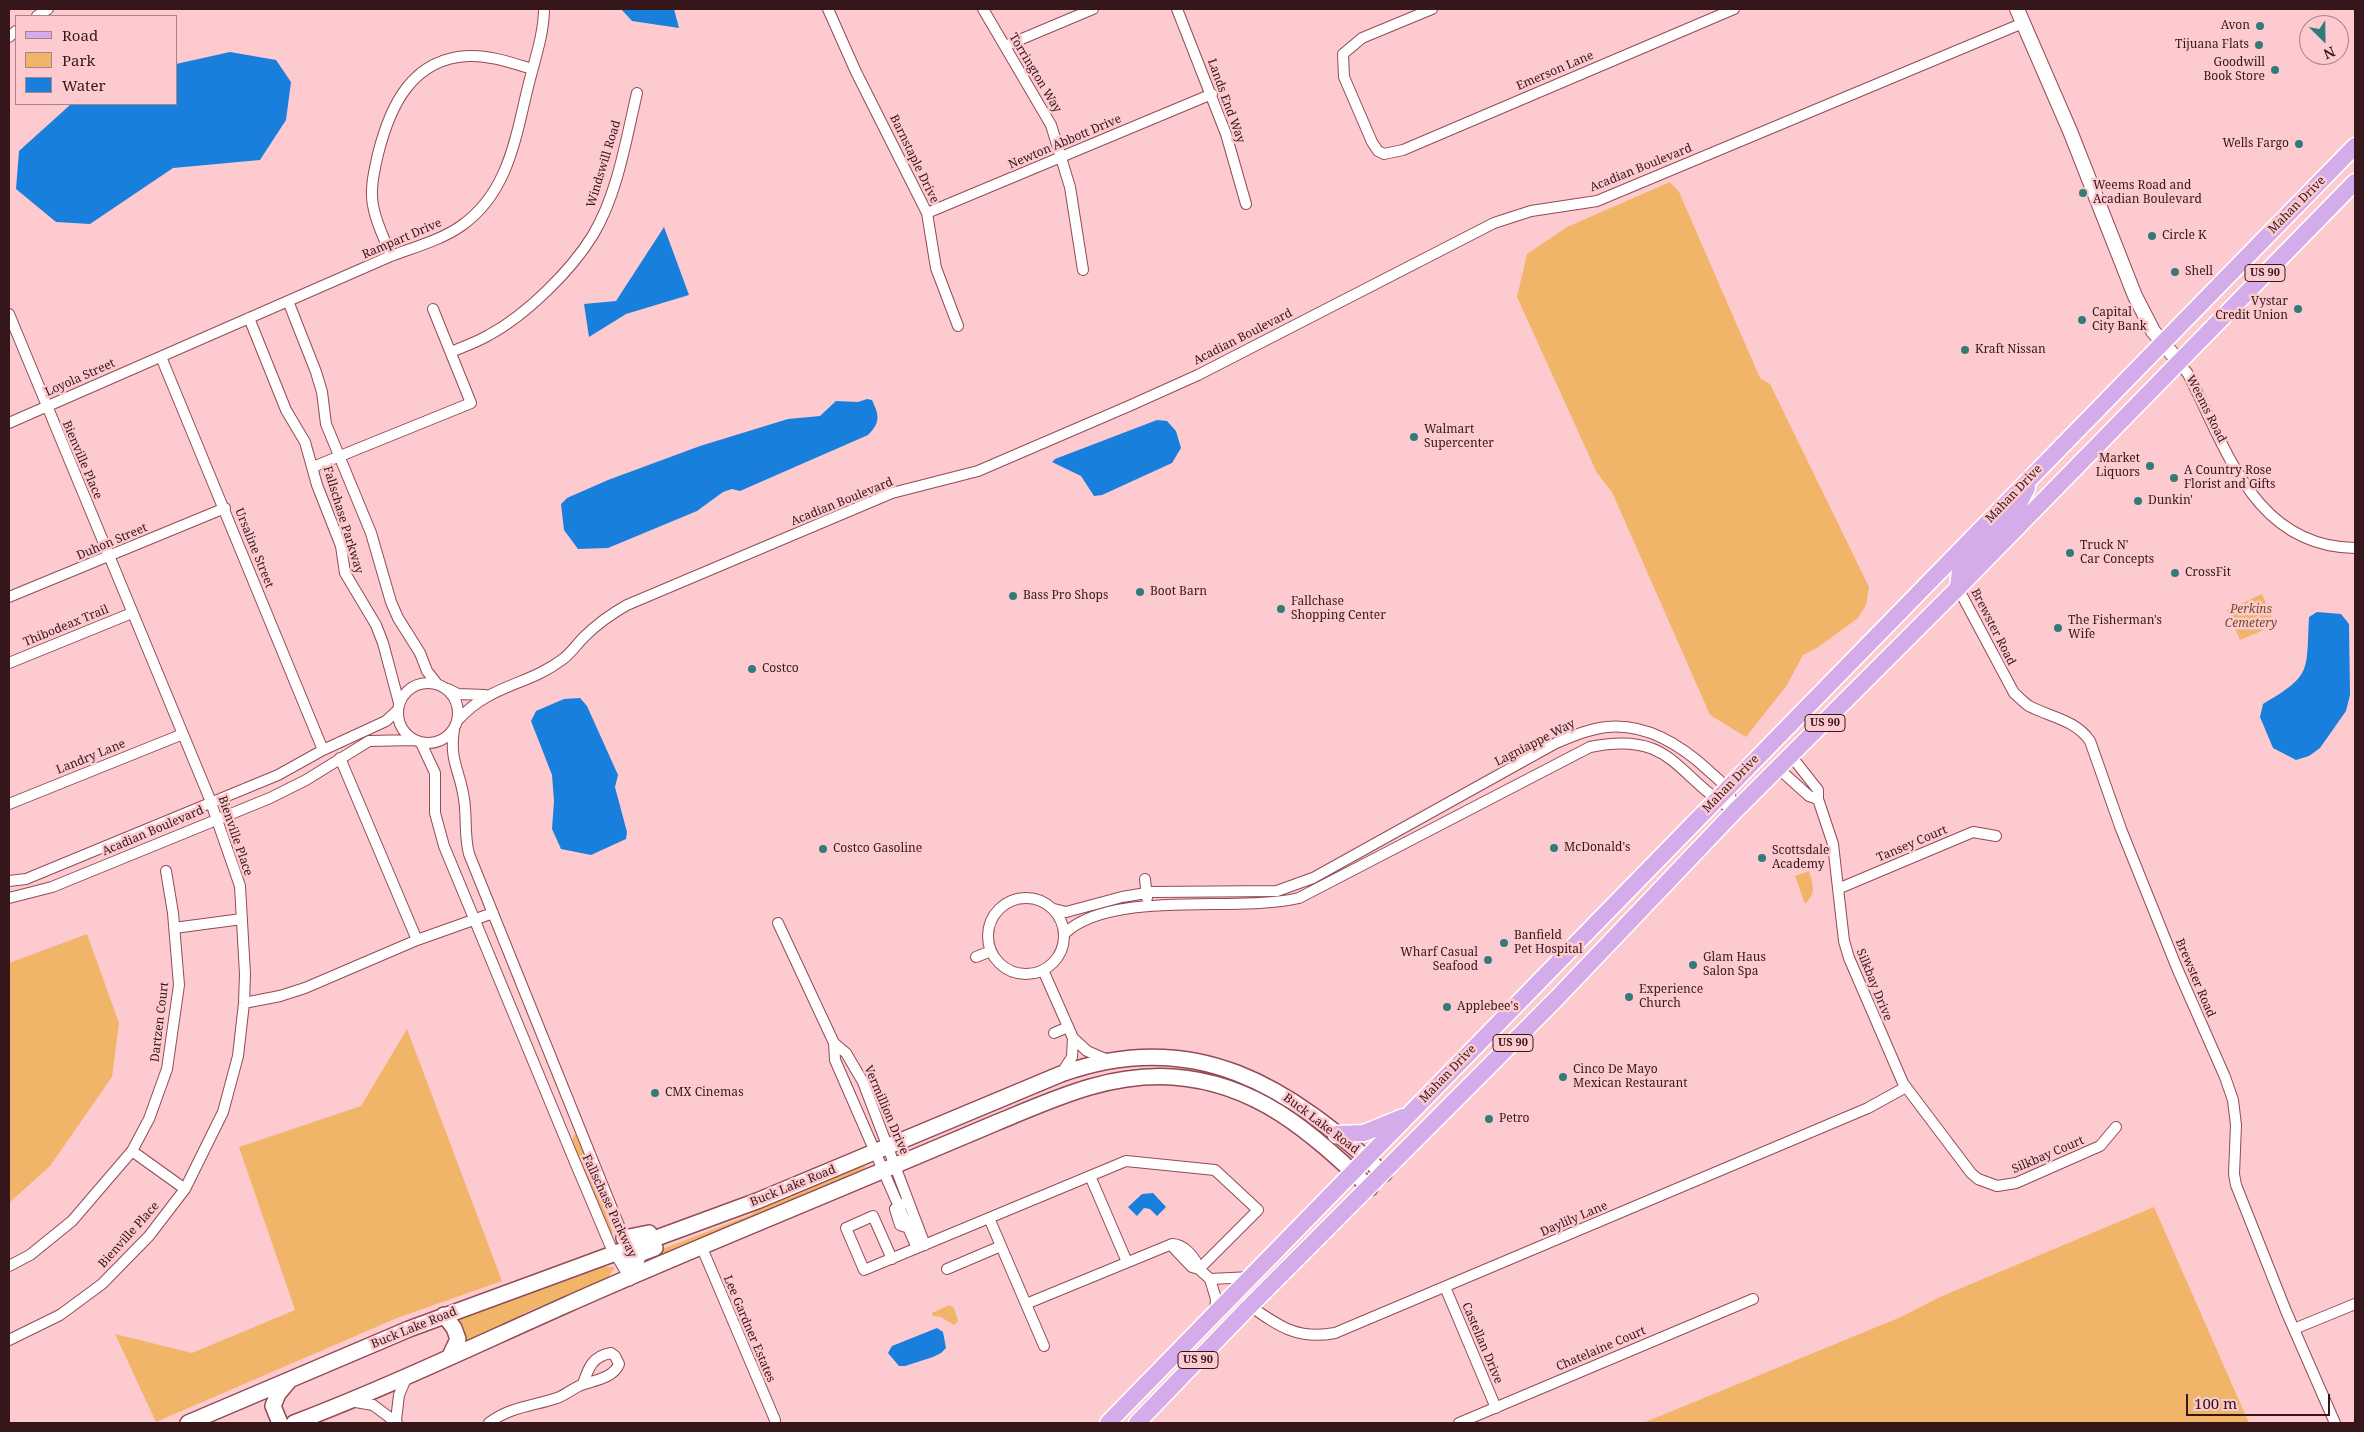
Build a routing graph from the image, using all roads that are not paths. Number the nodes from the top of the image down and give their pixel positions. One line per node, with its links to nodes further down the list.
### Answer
1 (544, 9): 12 (street, Rampart Drive)
2 (828, 9): 19 (street, Barnstaple Drive)
3 (982, 9): 11 (street, Torrington Way)
4 (1093, 9): 11 (street)
5 (1177, 9): 14 (street, Lands End Way)
6 (1432, 9): 7 (street, Emerson Lane)
7 (1734, 9)
8 (2007, 9): 10 (street, Weems Road)
9 (2017, 9): 10 (street, Weems Road)
10 (2019, 24): 27 (street, Weems Road); 45 (street, Acadian Boulevard)
11 (1005, 46): 16 (street, Torrington Way)
12 (532, 69): 20 (street, Rampart Drive); 20 (street)
13 (637, 92): 28 (street, Windswill Road)
14 (1212, 94): 16 (street, Newton Abbott Drive); 18 (street, Lands End Way)
15 (2355, 146): 27 (main road, Mahan Drive / US 90)
16 (1062, 157): 19 (street, Newton Abbott Drive); 21 (street, Torrington Way)
17 (2355, 182): 30 (main road, Mahan Drive / US 90)
18 (1246, 204)
19 (927, 213): 26 (street, Barnstaple Drive)
20 (391, 256): 22 (street, Rampart Drive)
21 (1083, 270)
22 (288, 301): 25 (street, Rampart Drive); 33 (street, Fallschase Parkway)
23 (433, 309): 28 (street)
24 (9, 314): 31 (street, Bienville Place)
25 (249, 318): 29 (street, Rampart Drive); 34 (street, Fallschase Parkway)
26 (958, 326)
27 (2163, 342): 30 (street, Weems Road); 35 (main road, Mahan Drive / US 90)
28 (450, 352): 33 (street)
29 (161, 357): 31 (street, Loyola Street); 36 (street, Ursaline Street)
30 (2178, 361): 37 (street, Weems Road); 39 (main road, Mahan Drive / US 90)
31 (47, 406): 32 (street, Loyola Street); 38 (street, Bienville Place)
32 (9, 423)
33 (339, 456): 34 (street); 43 (street, Fallschase Parkway)
34 (313, 467): 46 (street, Fallschase Parkway)
35 (2037, 471): 39 (main road); 55 (main road, Mahan Drive / US 90)
36 (225, 508): 38 (street, Duhon Street); 51 (street, Ursaline Street)
37 (2355, 548)
38 (109, 557): 40 (street, Duhon Street); 41 (street, Bienville Place)
39 (1958, 588): 52 (main road, Mahan Drive / US 90); 134 (street, Brewster Road)
40 (9, 598)
41 (132, 613): 42 (street, Thibodeax Trail); 49 (street, Bienville Place)
42 (9, 663)
43 (436, 684): 44 (street); 46 (street)
44 (446, 688): 45 (street, Acadian Boulevard); 47 (street)
45 (486, 695): 47 (street, Acadian Boulevard)
46 (399, 706): 50 (street); 51 (street, Acadian Boulevard)
47 (458, 720): 48 (street)
48 (454, 730): 50 (street); 77 (street, Fallschase Parkway)
49 (182, 734): 59 (street, Bienville Place); 60 (street, Landry Lane)
50 (417, 741): 53 (street, Acadian Boulevard); 79 (street, Fallschase Parkway)
51 (323, 750): 59 (street, Acadian Boulevard)
52 (1792, 757): 54 (main road, Mahan Drive / US 90); 57 (street)
53 (340, 758): 63 (street, Acadian Boulevard); 83 (street)
54 (1780, 768): 57 (street); 62 (main road, Mahan Drive / US 90)
55 (1727, 788): 56 (street, Lagniappe Way); 58 (main road, Mahan Drive / US 90); 62 (street, Lagniappe Way)
56 (1472, 789): 61 (street); 65 (street, Lagniappe Way)
57 (1818, 799): 70 (street, Silkbay Drive)
58 (1716, 800): 61 (street); 62 (street); 84 (main road, Mahan Drive / US 90)
59 (211, 803): 63 (street, Bienville Place); 69 (street, Acadian Boulevard)
60 (9, 804)
61 (1479, 804): 66 (street)
62 (1735, 811): 88 (main road, Mahan Drive / US 90)
63 (216, 818): 73 (street, Acadian Boulevard); 78 (street, Bienville Place)
64 (1996, 836): 70 (street, Tansey Court)
65 (1377, 842): 66 (street); 71 (street, Lagniappe Way)
66 (1385, 853): 74 (street)
67 (166, 871): 81 (street, Dartzen Court)
68 (1145, 879): 72 (street)
69 (9, 881)
70 (1840, 888): 96 (street, Silkbay Drive)
71 (1284, 889): 72 (street, Lagniappe Way); 74 (street)
72 (1146, 893): 75 (street); 76 (street, Lagniappe Way)
73 (9, 898)
74 (1287, 901): 75 (street)
75 (1148, 906): 82 (street)
76 (1054, 909): 82 (street); 85 (street)
77 (493, 913): 79 (street); 98 (street, Fallschase Parkway)
78 (242, 919): 81 (street); 89 (street, Bienville Place)
79 (475, 920): 83 (street); 100 (street, Fallschase Parkway)
80 (778, 924): 93 (street, Vermillion Drive)
81 (174, 928): 103 (street, Dartzen Court)
82 (1064, 933): 87 (street)
83 (417, 940): 89 (street)
84 (1575, 944): 88 (main road); 97 (main road, Mahan Drive / US 90)
85 (991, 951): 86 (street); 87 (street)
86 (976, 957)
87 (1044, 970): 90 (street)
88 (1579, 975): 108 (main road, Mahan Drive / US 90)
89 (244, 1003): 111 (street, Bienville Place)
90 (1068, 1027): 91 (street); 92 (street)
91 (1054, 1033)
92 (1073, 1038): 94 (street); 95 (street)
93 (834, 1043): 102 (street, Vermillion Drive); 102 (street, Vermillion Drive)
94 (1108, 1060): 95 (main road, Buck Lake Road); 101 (main road, Buck Lake Road)
95 (1061, 1074): 102 (main road, Buck Lake Road)
96 (1906, 1087): 99 (street, Silkbay Court); 127 (street, Daylily Lane)
97 (1412, 1113): 101 (main road); 104 (main road, Mahan Drive / US 90)
98 (579, 1122): 100 (street); 116 (street, Fallschase Parkway)
99 (2116, 1127)
100 (561, 1128): 116 (street, Fallschase Parkway)
101 (1337, 1134): 104 (main road, Buck Lake Road)
102 (881, 1149): 105 (street, Vermillion Drive); 106 (street, Vermillion Drive); 112 (main road, Buck Lake Road)
103 (132, 1151): 111 (street); 121 (street, Dartzen Court)
104 (1367, 1158): 107 (main road, Mahan Drive / US 90); 108 (main road, Buck Lake Road)
105 (896, 1164): 106 (main road, Buck Lake Road); 107 (main road, Buck Lake Road); 113 (street, Vermillion Drive)
106 (882, 1171): 113 (street, Vermillion Drive); 118 (main road, Buck Lake Road)
107 (1354, 1172): 110 (main road, Buck Lake Road); 124 (main road, Mahan Drive / US 90)
108 (1384, 1174): 110 (main road, Mahan Drive / US 90)
109 (1090, 1176): 114 (street); 120 (street); 123 (street)
110 (1370, 1188): 131 (main road, Mahan Drive / US 90)
111 (185, 1189): 135 (street, Bienville Place)
112 (757, 1202): 116 (main road, Buck Lake Road); 125 (main road)
113 (904, 1204): 117 (street); 117 (street)
114 (989, 1218): 115 (street); 117 (street)
115 (1001, 1246): 122 (street); 129 (street)
116 (621, 1247): 125 (street, Fallschase Parkway); 133 (main road, Buck Lake Road)
117 (921, 1247): 119 (street)
118 (702, 1248): 125 (main road, Buck Lake Road); 145 (street, Lee Gardner Estates)
119 (892, 1259): 119 (street)
120 (1127, 1262): 123 (street); 129 (street)
121 (9, 1266)
122 (947, 1269)
123 (1198, 1269): 126 (street)
124 (1252, 1277): 126 (street); 132 (main road, Mahan Drive / US 90)
125 (628, 1278): 137 (main road, Buck Lake Road)
126 (1210, 1279): 132 (street)
127 (1445, 1287): 131 (street, Daylily Lane); 143 (street, Castellan Drive)
128 (1753, 1299): 143 (street, Chatelaine Court)
129 (1026, 1304): 136 (street)
130 (2355, 1304): 134 (street)
131 (1250, 1306): 144 (main road, Mahan Drive / US 90)
132 (1215, 1311): 139 (main road, Mahan Drive / US 90)
133 (444, 1315): 137 (main road); 140 (main road, Buck Lake Road)
134 (2294, 1329): 153 (street, Brewster Road)
135 (9, 1340)
136 (1044, 1346)
137 (450, 1356): 138 (main road, Buck Lake Road)
138 (408, 1375): 142 (main road, Buck Lake Road); 146 (street)
139 (1152, 1378): 144 (main road); 151 (main road, Mahan Drive / US 90)
140 (290, 1380): 147 (main road, Buck Lake Road); 148 (main road)
141 (583, 1384): 150 (street)
142 (350, 1401): 146 (street); 149 (main road, Buck Lake Road)
143 (1496, 1408): 152 (street, Chatelaine Court)
144 (1142, 1418)
145 (775, 1420)
146 (396, 1422)
147 (188, 1423)
148 (280, 1423)
149 (294, 1423)
150 (488, 1423)
151 (1108, 1423)
152 (1459, 1423)
153 (2335, 1423)

